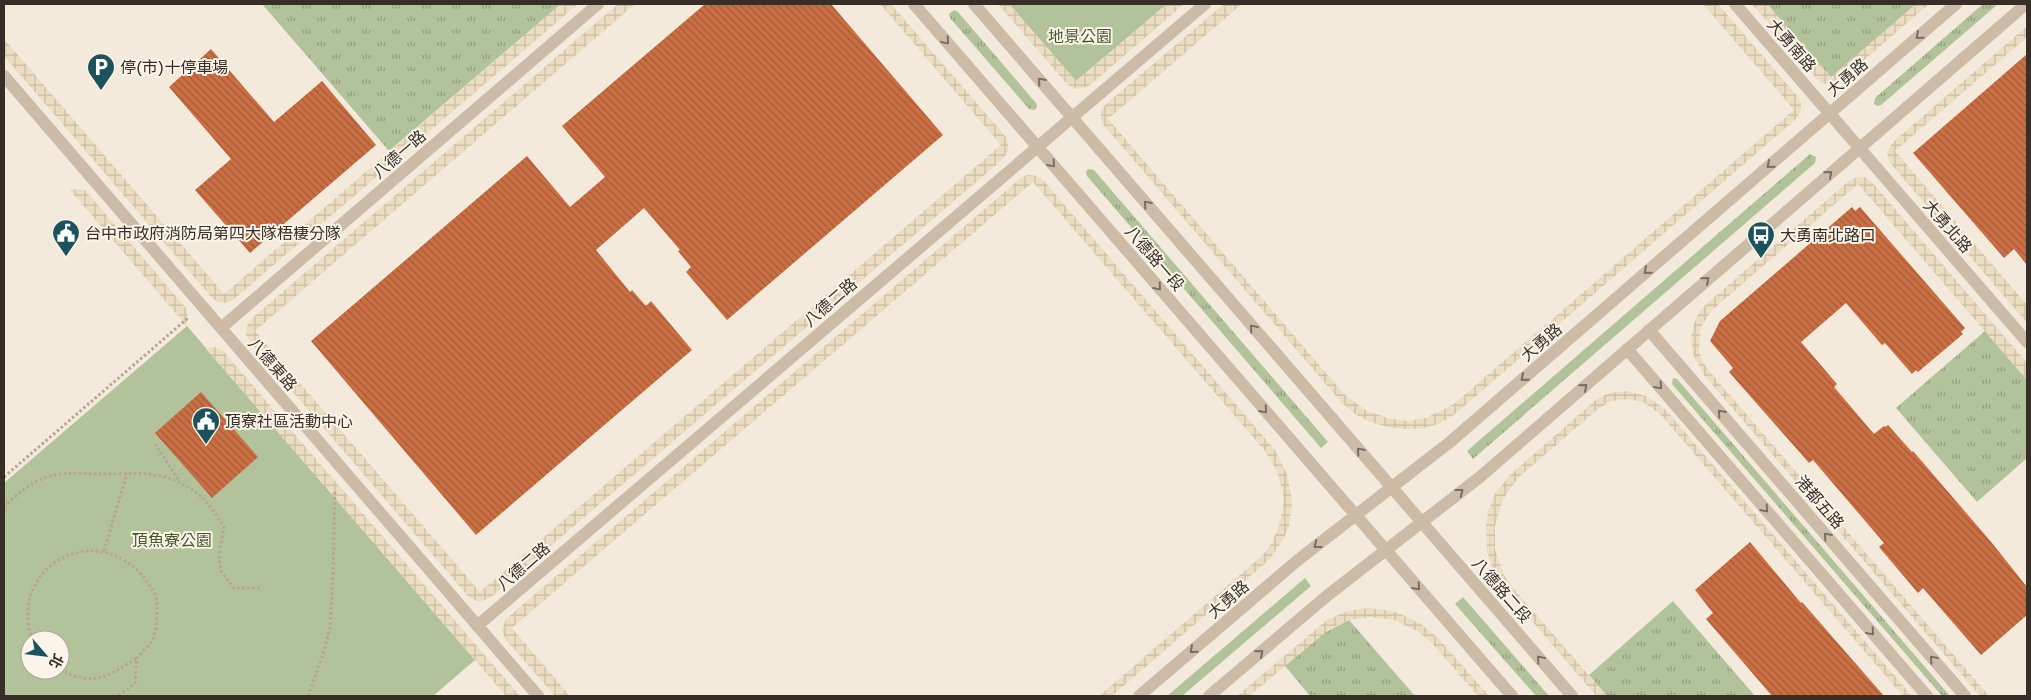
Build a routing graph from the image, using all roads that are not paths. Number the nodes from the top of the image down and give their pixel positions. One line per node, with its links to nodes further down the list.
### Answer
1 (598, 4): 14 (street, 八德一路)
2 (914, 4): 12 (street, 八德路一段, one-way to 12)
3 (974, 4): 10 (street, 八德路一段, one-way to 3)
4 (1205, 4): 10 (street, 八德二路)
5 (1735, 4): 9 (street, 大勇南路)
6 (1956, 4): 9 (street, 大勇路, one-way to 9)
7 (2026, 4): 13 (street)
8 (4, 76): 14 (street, 八德東路)
9 (1830, 113): 11 (street, 大勇南路); 18 (street, 大勇路, one-way to 18)
10 (1072, 118): 12 (street, 八德二路); 18 (street, 八德路一段, one-way to 10)
11 (1845, 131): 13 (street, 大勇北路)
12 (1038, 147): 20 (street, 八德路一段, one-way to 20); 23 (street, 八德二路)
13 (1860, 148): 15 (street, one-way to 13); 16 (street, 大勇北路)
14 (221, 328): 23 (street, 八德東路)
15 (1650, 330): 17 (street); 30 (street, 港都五路, one-way to 15)
16 (2027, 342)
17 (1627, 349): 21 (street, one-way to 17); 29 (street, one-way to 29)
18 (1392, 488): 19 (street, 八德路一段); 20 (street, 大勇路)
19 (1406, 505): 21 (street, 八德路二段)
20 (1356, 516): 22 (street, 八德路一段); 25 (street, 大勇路, one-way to 25)
21 (1422, 522): 22 (street); 28 (street, 八德路二段, one-way to 21)
22 (1386, 550): 26 (street, one-way to 22); 27 (street, one-way to 27)
23 (477, 626): 24 (street, 八德東路)
24 (538, 696)
25 (1139, 696)
26 (1210, 696)
27 (1512, 696)
28 (1572, 696)
29 (1927, 696)
30 (1965, 696)

